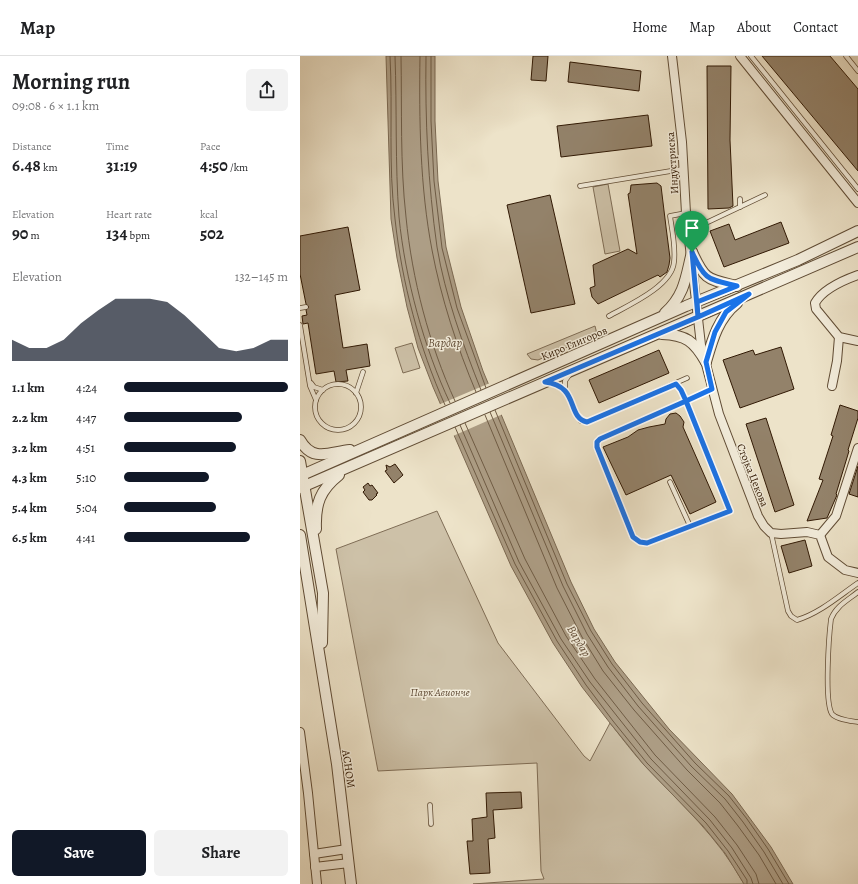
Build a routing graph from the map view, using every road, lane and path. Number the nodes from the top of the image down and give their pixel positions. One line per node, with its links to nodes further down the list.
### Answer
1 (672, 56): 6 (street, Индустриска)
2 (740, 56): 11 (street)
3 (751, 56): 8 (lane)
4 (846, 56): 5 (lane)
5 (858, 71)
6 (684, 168): 7 (lane); 13 (street, Индустриска)
7 (580, 186)
8 (858, 189)
9 (765, 195): 12 (lane)
10 (740, 199): 12 (lane)
11 (858, 203)
12 (740, 207): 14 (lane)
13 (686, 213): 14 (street, Индустриска); 24 (lane)
14 (689, 231): 17 (street, Индустриска)
15 (858, 232): 19 (street, Киро Глигоров)
16 (858, 247): 20 (street)
17 (692, 252): 19 (street); 21 (street, Индустриска); 26 (street)
18 (858, 275): 29 (street)
19 (737, 286): 21 (street, Киро Глигоров)
20 (749, 294): 25 (street); 31 (street)
21 (697, 302): 25 (street, Индустриска); 26 (street, Киро Глигоров)
22 (306, 307): 23 (lane)
23 (300, 308)
24 (609, 316)
25 (698, 317): 28 (street); 31 (street, Стојка Цекова)
26 (655, 321): 47 (street, Киро Глигоров)
27 (300, 325): 35 (lane)
28 (658, 334): 31 (street); 32 (street)
29 (839, 337): 30 (street); 38 (street)
30 (858, 341)
31 (706, 362): 39 (street, Стојка Цекова)
32 (573, 370): 36 (street); 41 (lane)
33 (363, 372): 42 (lane)
34 (687, 378): 37 (lane)
35 (310, 381): 40 (lane); 43 (lane)
36 (541, 384): 41 (lane); 49 (street)
37 (676, 384): 41 (lane); 44 (lane)
38 (832, 386)
39 (712, 389): 44 (lane); 54 (street, Стојка Цекова)
40 (323, 390): 42 (lane); 43 (lane)
41 (565, 390)
42 (356, 393): 43 (lane)
43 (316, 400)
44 (686, 401): 53 (lane); 53 (lane)
45 (300, 440): 47 (street)
46 (858, 448): 56 (street)
47 (360, 450): 50 (street, Киро Глигоров)
48 (300, 461): 50 (street, АСНОМ)
49 (347, 469): 52 (street); 57 (street)
50 (301, 475): 52 (street, АСНОМ)
51 (670, 482): 53 (lane)
52 (302, 487): 57 (street, АСНОМ)
53 (690, 526)
54 (771, 533): 56 (street); 60 (lane)
55 (300, 535): 61 (street, АСНОМ)
56 (820, 535): 59 (street)
57 (318, 555): 63 (street, АСНОМ)
58 (300, 558): 61 (street)
59 (858, 573)
60 (858, 583)
61 (309, 591): 63 (street, АСНОМ)
62 (858, 592): 64 (lane)
63 (320, 657): 68 (street, АСНОМ)
64 (858, 722)
65 (300, 732): 69 (street)
66 (430, 805): 67 (lane)
67 (431, 824)
68 (347, 849): 69 (street); 70 (street, АСНОМ)
69 (314, 854): 71 (street)
70 (349, 863): 71 (street); 73 (street, АСНОМ)
71 (315, 867): 72 (street)
72 (316, 884)
73 (351, 884)

